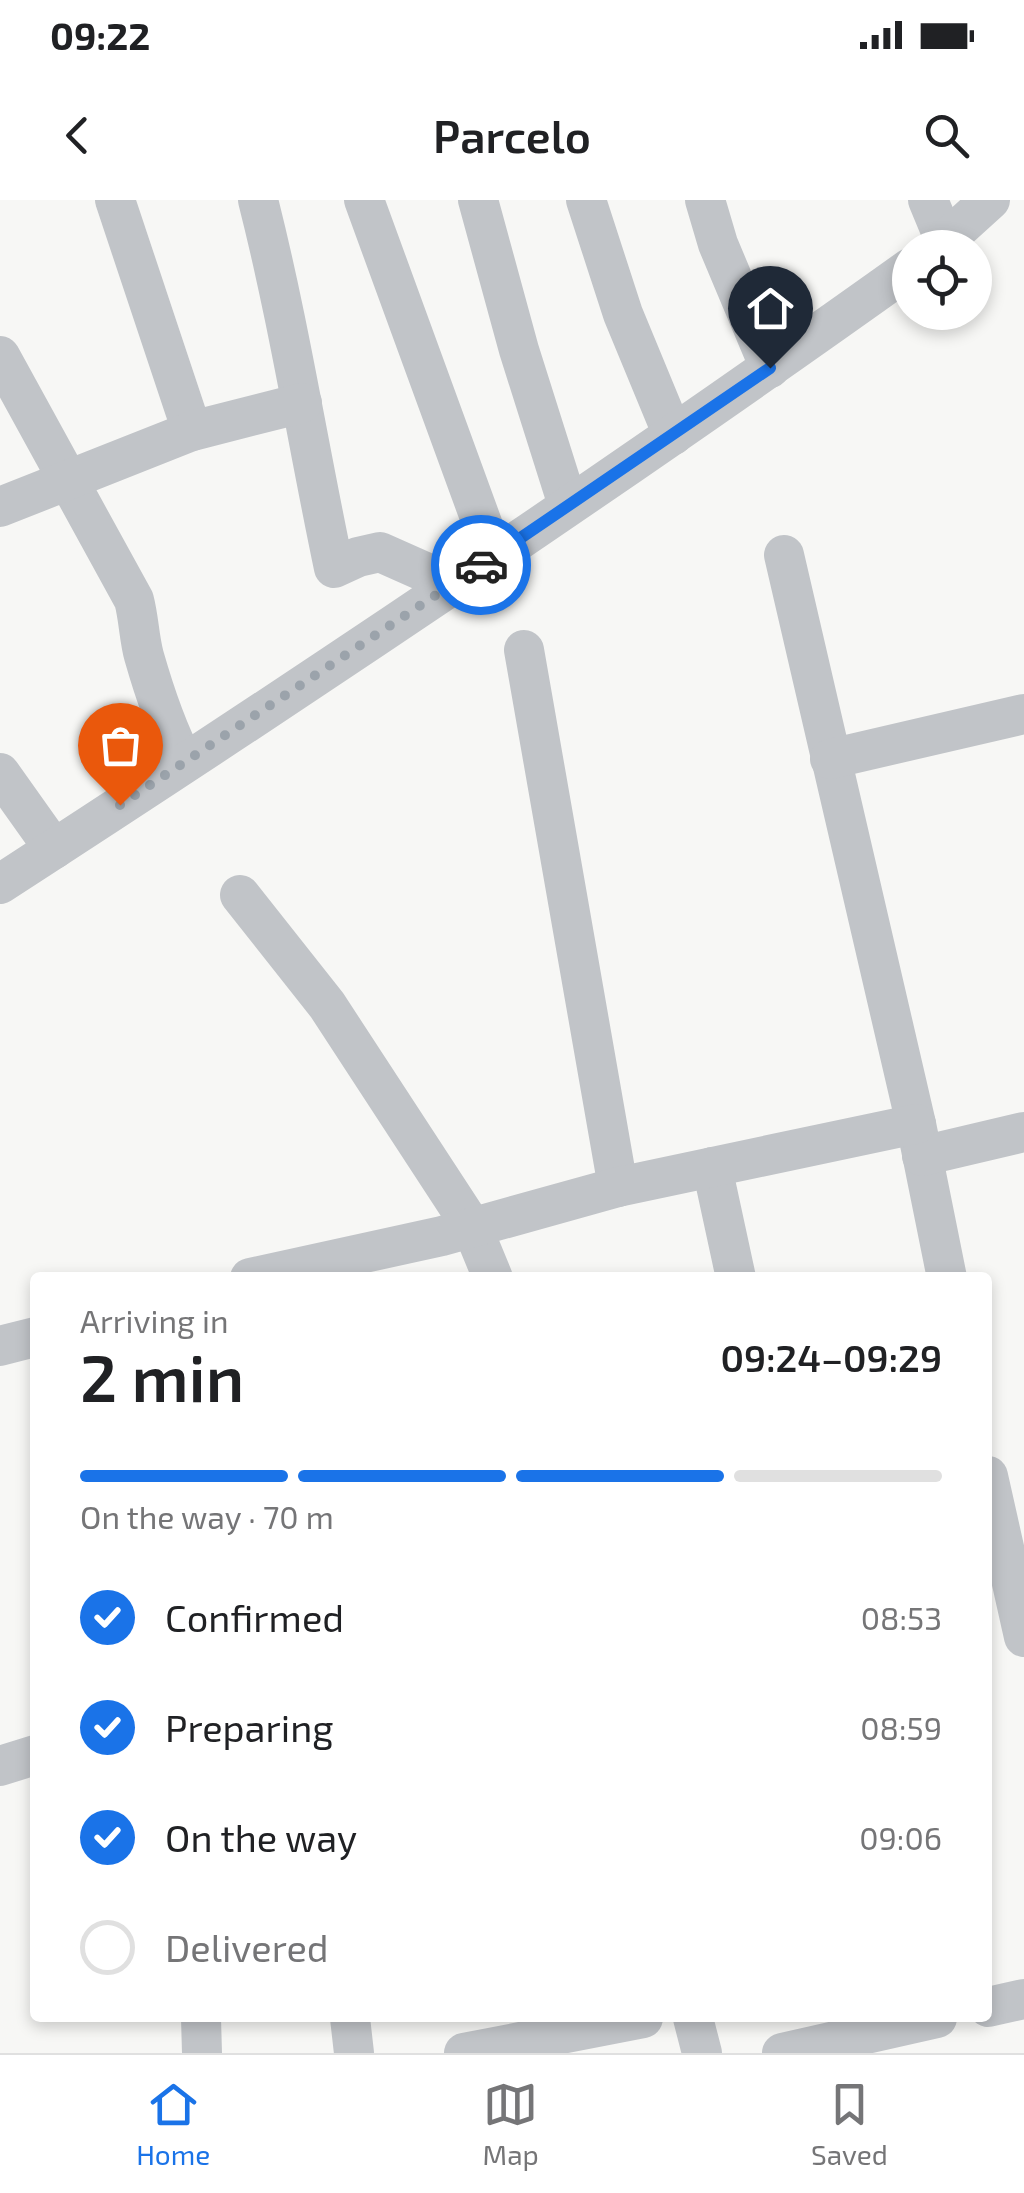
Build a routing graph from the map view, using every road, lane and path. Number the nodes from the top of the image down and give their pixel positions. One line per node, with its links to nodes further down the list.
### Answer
1 (114, 200): 15 (street)
2 (258, 200): 14 (street)
3 (364, 200): 21 (street)
4 (478, 200): 18 (street)
5 (586, 200): 16 (street)
6 (704, 200): 13 (street)
7 (928, 200): 9 (street)
8 (990, 200): 10 (street)
9 (937, 230)
10 (957, 230)
11 (892, 281): 13 (street)
12 (0, 356): 17 (street)
13 (770, 368): 16 (street)
14 (302, 403): 15 (street); 22 (street)
15 (192, 431): 17 (street)
16 (672, 435): 18 (street)
17 (66, 479): 19 (street); 26 (street)
18 (568, 506): 21 (street)
19 (0, 508)
20 (784, 555): 25 (street)
21 (494, 556): 22 (street)
22 (452, 584): 26 (street)
23 (524, 650): 34 (street)
24 (1022, 725): 25 (street)
25 (830, 758): 32 (street)
26 (184, 762): 28 (street)
27 (0, 773): 28 (street)
28 (54, 849): 29 (street)
29 (0, 884)
30 (240, 895): 35 (street)
31 (1024, 1132): 32 (street)
32 (919, 1140): 33 (street); 39 (street)
33 (712, 1167): 34 (street); 38 (street)
34 (618, 1187): 35 (street)
35 (472, 1227): 36 (street); 37 (street)
36 (276, 1272)
37 (491, 1272)
38 (735, 1272)
39 (946, 1272)
40 (30, 1337): 41 (street)
41 (0, 1346)
42 (997, 1484): 43 (street)
43 (1024, 1637)
44 (30, 1757): 45 (street)
45 (0, 1766)
46 (1024, 1999): 47 (street)
47 (992, 2006)
48 (202, 2022): 54 (street)
49 (350, 2022): 55 (street)
50 (623, 2022): 53 (street)
51 (694, 2022): 56 (street)
52 (919, 2028): 57 (street)
53 (482, 2051)
54 (202, 2053)
55 (354, 2053)
56 (702, 2053)
57 (782, 2053)

